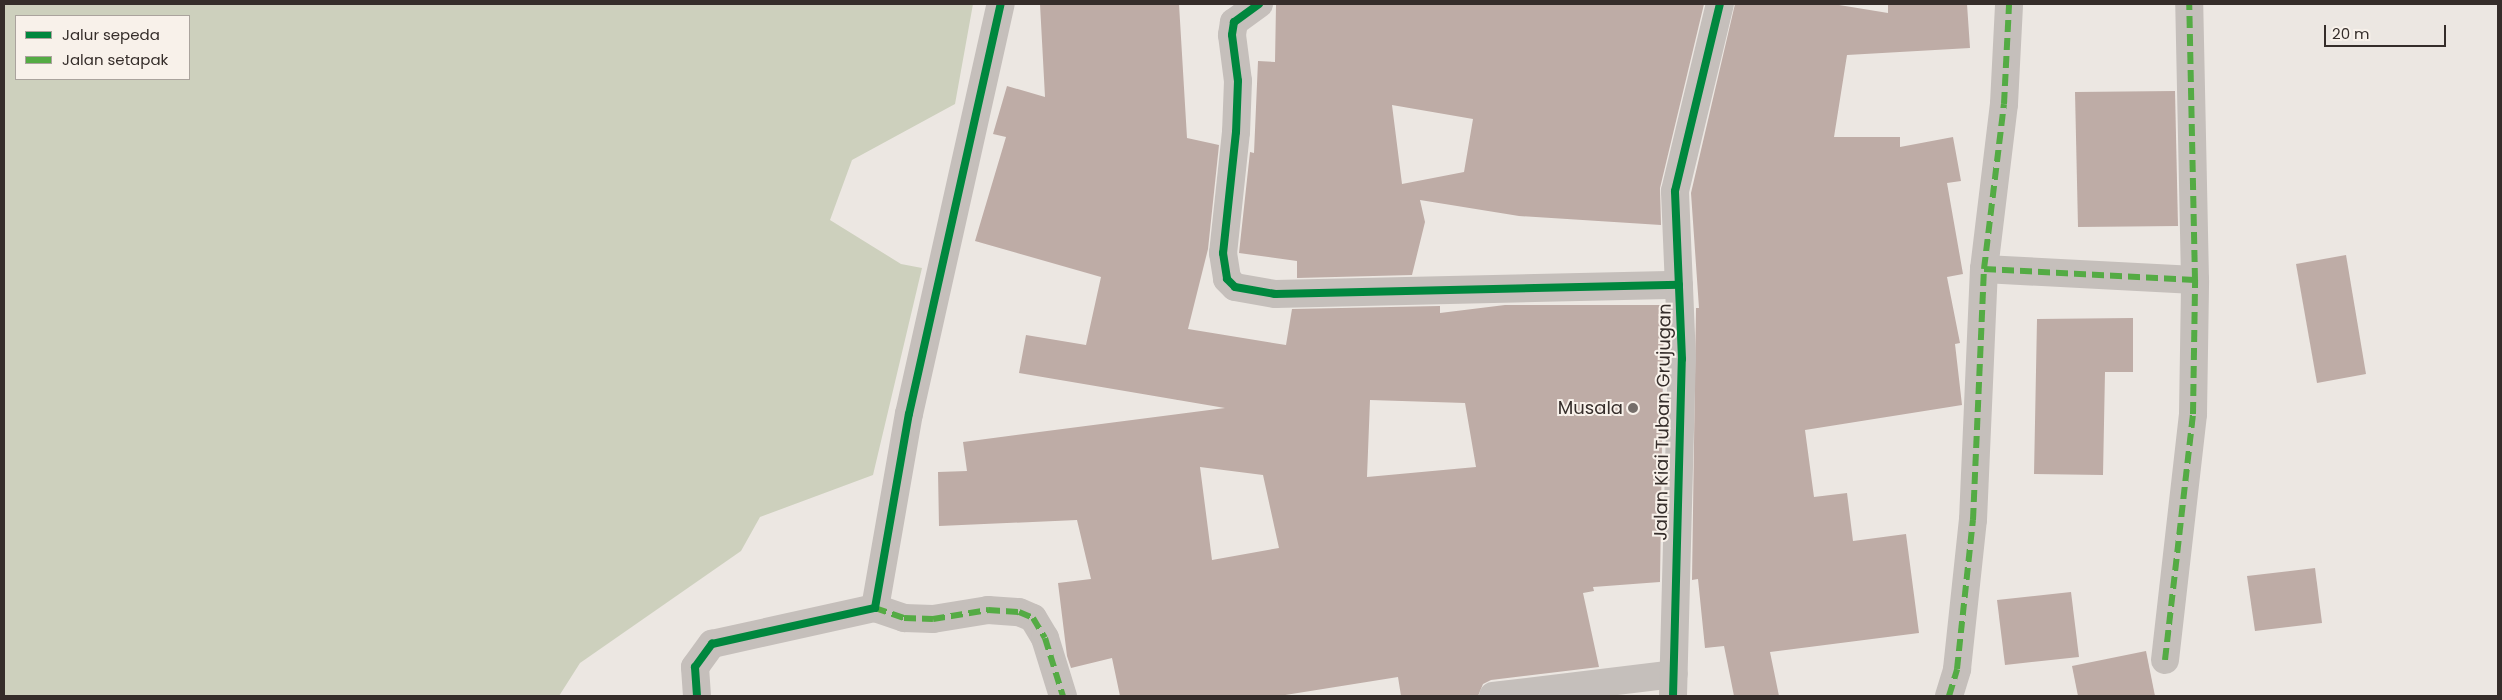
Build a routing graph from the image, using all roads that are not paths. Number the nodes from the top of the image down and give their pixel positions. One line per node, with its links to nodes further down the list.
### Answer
1 (1001, 4): 9 (street)
2 (1259, 4): 8 (street)
3 (1720, 4): 8 (street, Jalan Kiai Tuban Grujugan)
4 (2009, 4): 6 (street)
5 (2189, 4): 7 (street)
6 (1984, 269): 7 (street); 15 (street)
7 (2195, 280): 10 (street)
8 (1680, 285): 11 (street, Jalan Kiai Tuban Grujugan)
9 (875, 608): 12 (street); 13 (street)
10 (2165, 660)
11 (1674, 685): 14 (street)
12 (697, 696)
13 (1063, 696)
14 (1493, 696)
15 (1948, 696)

